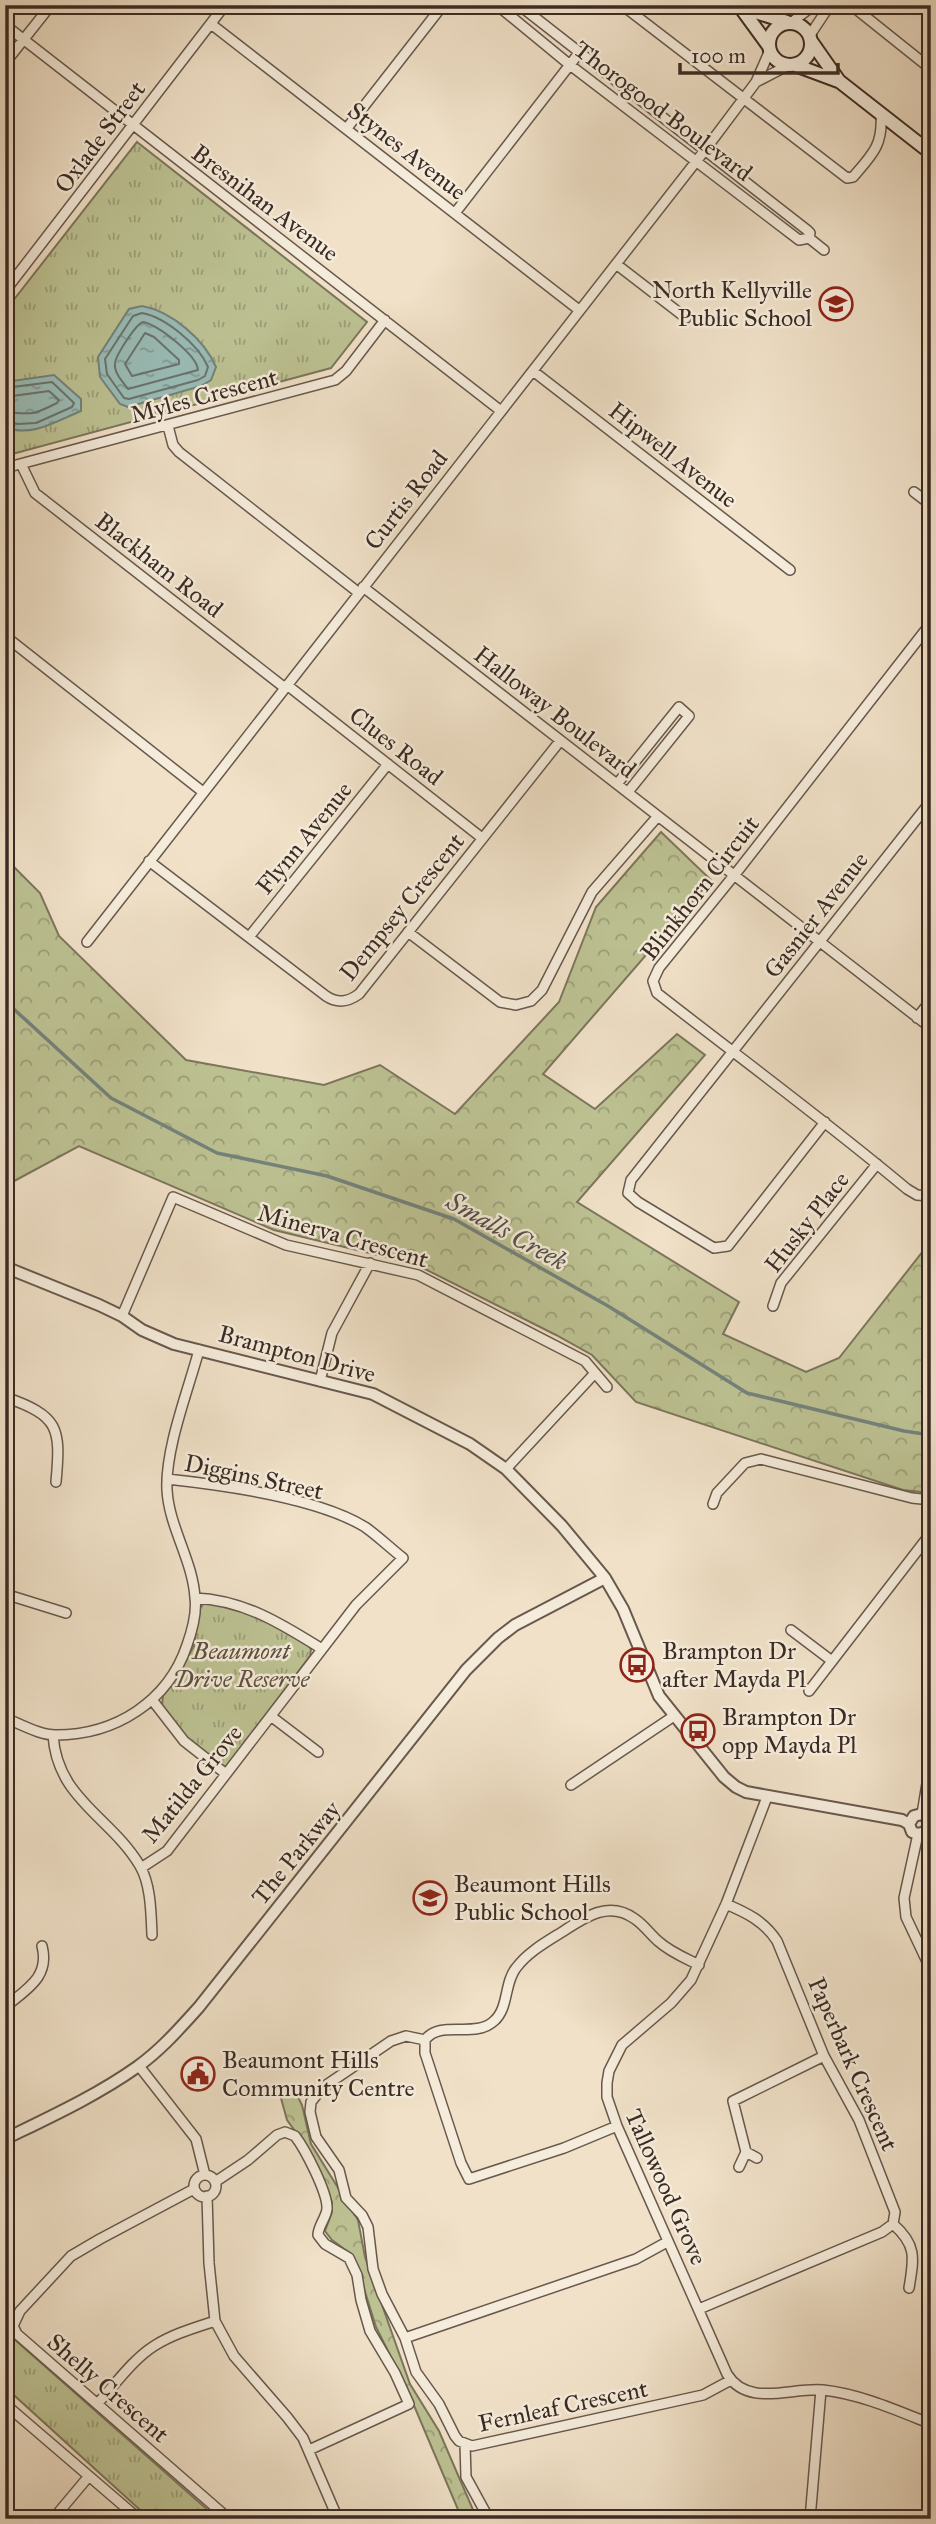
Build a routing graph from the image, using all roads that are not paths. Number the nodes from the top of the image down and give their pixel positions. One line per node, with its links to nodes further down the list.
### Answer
1 (51, 5): 15 (street)
2 (225, 5): 12 (street, Oxlade Street)
3 (443, 5): 27 (street)
4 (497, 5): 19 (street, Thorogood Boulevard)
5 (519, 5): 17 (street, Thorogood Boulevard)
6 (622, 5): 24 (street)
7 (814, 5): 11 (street)
8 (830, 5): 14 (street)
9 (851, 5): 21 (street)
10 (739, 6): 11 (main road); 16 (main road)
11 (790, 22): 14 (main road); 16 (main road)
12 (211, 24): 26 (street, Oxlade Street); 27 (street, Stynes Avenue)
13 (5, 25): 15 (street, Bresnihan Avenue)
14 (810, 38): 20 (main road); 22 (main road)
15 (24, 39): 18 (street); 26 (street, Bresnihan Avenue)
16 (769, 47): 20 (main road); 23 (street, Curtis Road)
17 (579, 52): 19 (street); 28 (street, Thorogood Boulevard)
18 (5, 63)
19 (570, 65): 30 (street, Thorogood Boulevard); 31 (street)
20 (792, 65): 22 (main road); 23 (street, Curtis Road)
21 (931, 69)
22 (839, 81): 25 (main road)
23 (756, 82): 24 (street, Curtis Road)
24 (743, 99): 25 (street); 28 (street, Curtis Road)
25 (881, 114): 29 (main road)
26 (133, 127): 35 (street, Oxlade Street); 38 (street, Bresnihan Avenue)
27 (347, 128): 31 (street, Stynes Avenue)
28 (705, 150): 30 (street, Curtis Road); 32 (street, Thorogood Boulevard)
29 (931, 153)
30 (696, 161): 32 (street, Thorogood Boulevard); 34 (street, Curtis Road)
31 (455, 213): 36 (street, Stynes Avenue)
32 (809, 238): 33 (street, Thorogood Boulevard)
33 (824, 250)
34 (616, 264): 36 (street, Curtis Road); 37 (street)
35 (5, 291)
36 (579, 310): 39 (street, Curtis Road)
37 (685, 318)
38 (385, 320): 40 (street, Bresnihan Avenue); 41 (street, Myles Crescent)
39 (533, 371): 40 (street, Curtis Road); 46 (street, Hipwell Avenue)
40 (501, 411): 47 (street, Curtis Road)
41 (168, 426): 42 (street, Myles Crescent); 47 (street, Halloway Boulevard)
42 (22, 464): 43 (street, Myles Crescent); 50 (street, Blackham Road)
43 (5, 468)
44 (914, 492): 45 (street)
45 (931, 505)
46 (790, 570)
47 (361, 590): 50 (street, Curtis Road); 51 (street, Halloway Boulevard)
48 (931, 623): 60 (street, Blinkhorn Circuit)
49 (6, 638): 54 (street)
50 (286, 686): 52 (street, Clues Road); 54 (street, Curtis Road)
51 (560, 741): 53 (street, Halloway Boulevard); 58 (street, Dempsey Crescent)
52 (388, 764): 58 (street, Clues Road); 62 (street, Flynn Avenue)
53 (617, 784): 55 (street, Halloway Boulevard); 55 (street)
54 (203, 792): 59 (street, Curtis Road)
55 (628, 793): 57 (street, Halloway Boulevard)
56 (931, 801): 63 (street, Gasnier Avenue)
57 (658, 816): 60 (street, Halloway Boulevard); 61 (street)
58 (482, 838): 61 (street, Dempsey Crescent)
59 (149, 861): 62 (street, Dempsey Crescent); 64 (street, Curtis Road)
60 (734, 875): 63 (street, Halloway Boulevard); 68 (street, Blinkhorn Circuit)
61 (408, 932): 62 (street, Dempsey Crescent)
62 (249, 937)
63 (820, 941): 66 (street, Halloway Boulevard); 68 (street, Gasnier Avenue)
64 (87, 942)
65 (931, 1000): 66 (street)
66 (917, 1018): 67 (street, Halloway Boulevard)
67 (931, 1028)
68 (733, 1054): 69 (street, Blinkhorn Circuit); 69 (street, Gasnier Avenue)
69 (825, 1122): 70 (street, Blinkhorn Circuit)
70 (877, 1164): 71 (street, Blinkhorn Circuit); 74 (street, Husky Place)
71 (931, 1196)
72 (370, 1263): 75 (street, Minerva Crescent); 77 (street, Minerva Crescent); 78 (street)
73 (5, 1267): 75 (street, Brampton Drive)
74 (773, 1306)
75 (122, 1316): 76 (street, Brampton Drive)
76 (199, 1350): 78 (street, Brampton Drive); 82 (street)
77 (595, 1373): 79 (street, Minerva Crescent); 81 (street)
78 (320, 1381): 81 (street, Brampton Drive)
79 (607, 1387)
80 (5, 1397): 83 (street)
81 (506, 1469): 88 (street, Brampton Drive)
82 (167, 1479): 87 (street, Diggins Street); 90 (street)
83 (56, 1482)
84 (931, 1500): 85 (street)
85 (713, 1504)
86 (931, 1533): 94 (street)
87 (403, 1558): 93 (street, Matilda Grove)
88 (606, 1578): 97 (street, Brampton Drive); 119 (street, The Parkway)
89 (5, 1594): 91 (street)
90 (195, 1598): 93 (street); 96 (street)
91 (66, 1613)
92 (790, 1630): 94 (street)
93 (322, 1649): 98 (street, Matilda Grove)
94 (832, 1661): 95 (street)
95 (809, 1691)
96 (153, 1701): 100 (street); 103 (street)
97 (674, 1716): 104 (street); 105 (street, Brampton Drive)
98 (272, 1717): 101 (street); 103 (street, Matilda Grove)
99 (5, 1718): 100 (street)
100 (53, 1735): 110 (street)
101 (318, 1752)
102 (931, 1759): 106 (street)
103 (226, 1774): 110 (street, Matilda Grove)
104 (571, 1784)
105 (767, 1797): 107 (street, Brampton Drive); 111 (street, Tallowood Grove)
106 (922, 1814): 107 (street); 108 (street)
107 (909, 1824): 109 (street)
108 (930, 1825): 109 (street)
109 (918, 1834): 115 (street)
110 (141, 1868): 112 (street)
111 (726, 1904): 114 (street, Tallowood Grove); 118 (street, Paperbark Crescent)
112 (152, 1935)
113 (42, 1946): 116 (street)
114 (699, 1965): 117 (street, Fernleaf Crescent); 120 (street, Tallowood Grove)
115 (931, 1970)
116 (5, 2007)
117 (425, 2040): 120 (street); 134 (street, Fernleaf Crescent)
118 (824, 2056): 122 (street); 129 (street, Paperbark Crescent)
119 (139, 2066): 121 (street, The Parkway); 125 (street)
120 (617, 2126): 130 (street, Tallowood Grove)
121 (5, 2138)
122 (746, 2152): 123 (street); 124 (street)
123 (757, 2158)
124 (739, 2167)
125 (205, 2175): 126 (street); 127 (street)
126 (215, 2182): 128 (street); 142 (street)
127 (194, 2189): 128 (street); 138 (street, Shelly Crescent)
128 (207, 2196): 133 (street)
129 (893, 2224): 131 (street); 132 (street)
130 (667, 2242): 132 (street, Tallowood Grove); 134 (street)
131 (909, 2288)
132 (699, 2309): 135 (street, Tallowood Grove)
133 (215, 2321): 138 (street); 142 (street)
134 (405, 2338): 140 (street, Fernleaf Crescent)
135 (731, 2380): 136 (street); 140 (street, Fernleaf Crescent)
136 (821, 2390): 139 (street); 145 (street)
137 (5, 2404): 143 (street)
138 (97, 2404): 148 (street, Shelly Crescent)
139 (931, 2424)
140 (465, 2444): 150 (street)
141 (931, 2449): 144 (street)
142 (309, 2450): 149 (street)
143 (89, 2476): 146 (street); 147 (street)
144 (931, 2488)
145 (810, 2518): 151 (street)
146 (52, 2519)
147 (139, 2519)
148 (229, 2519)
149 (338, 2519)
150 (489, 2519)
151 (732, 2519)

